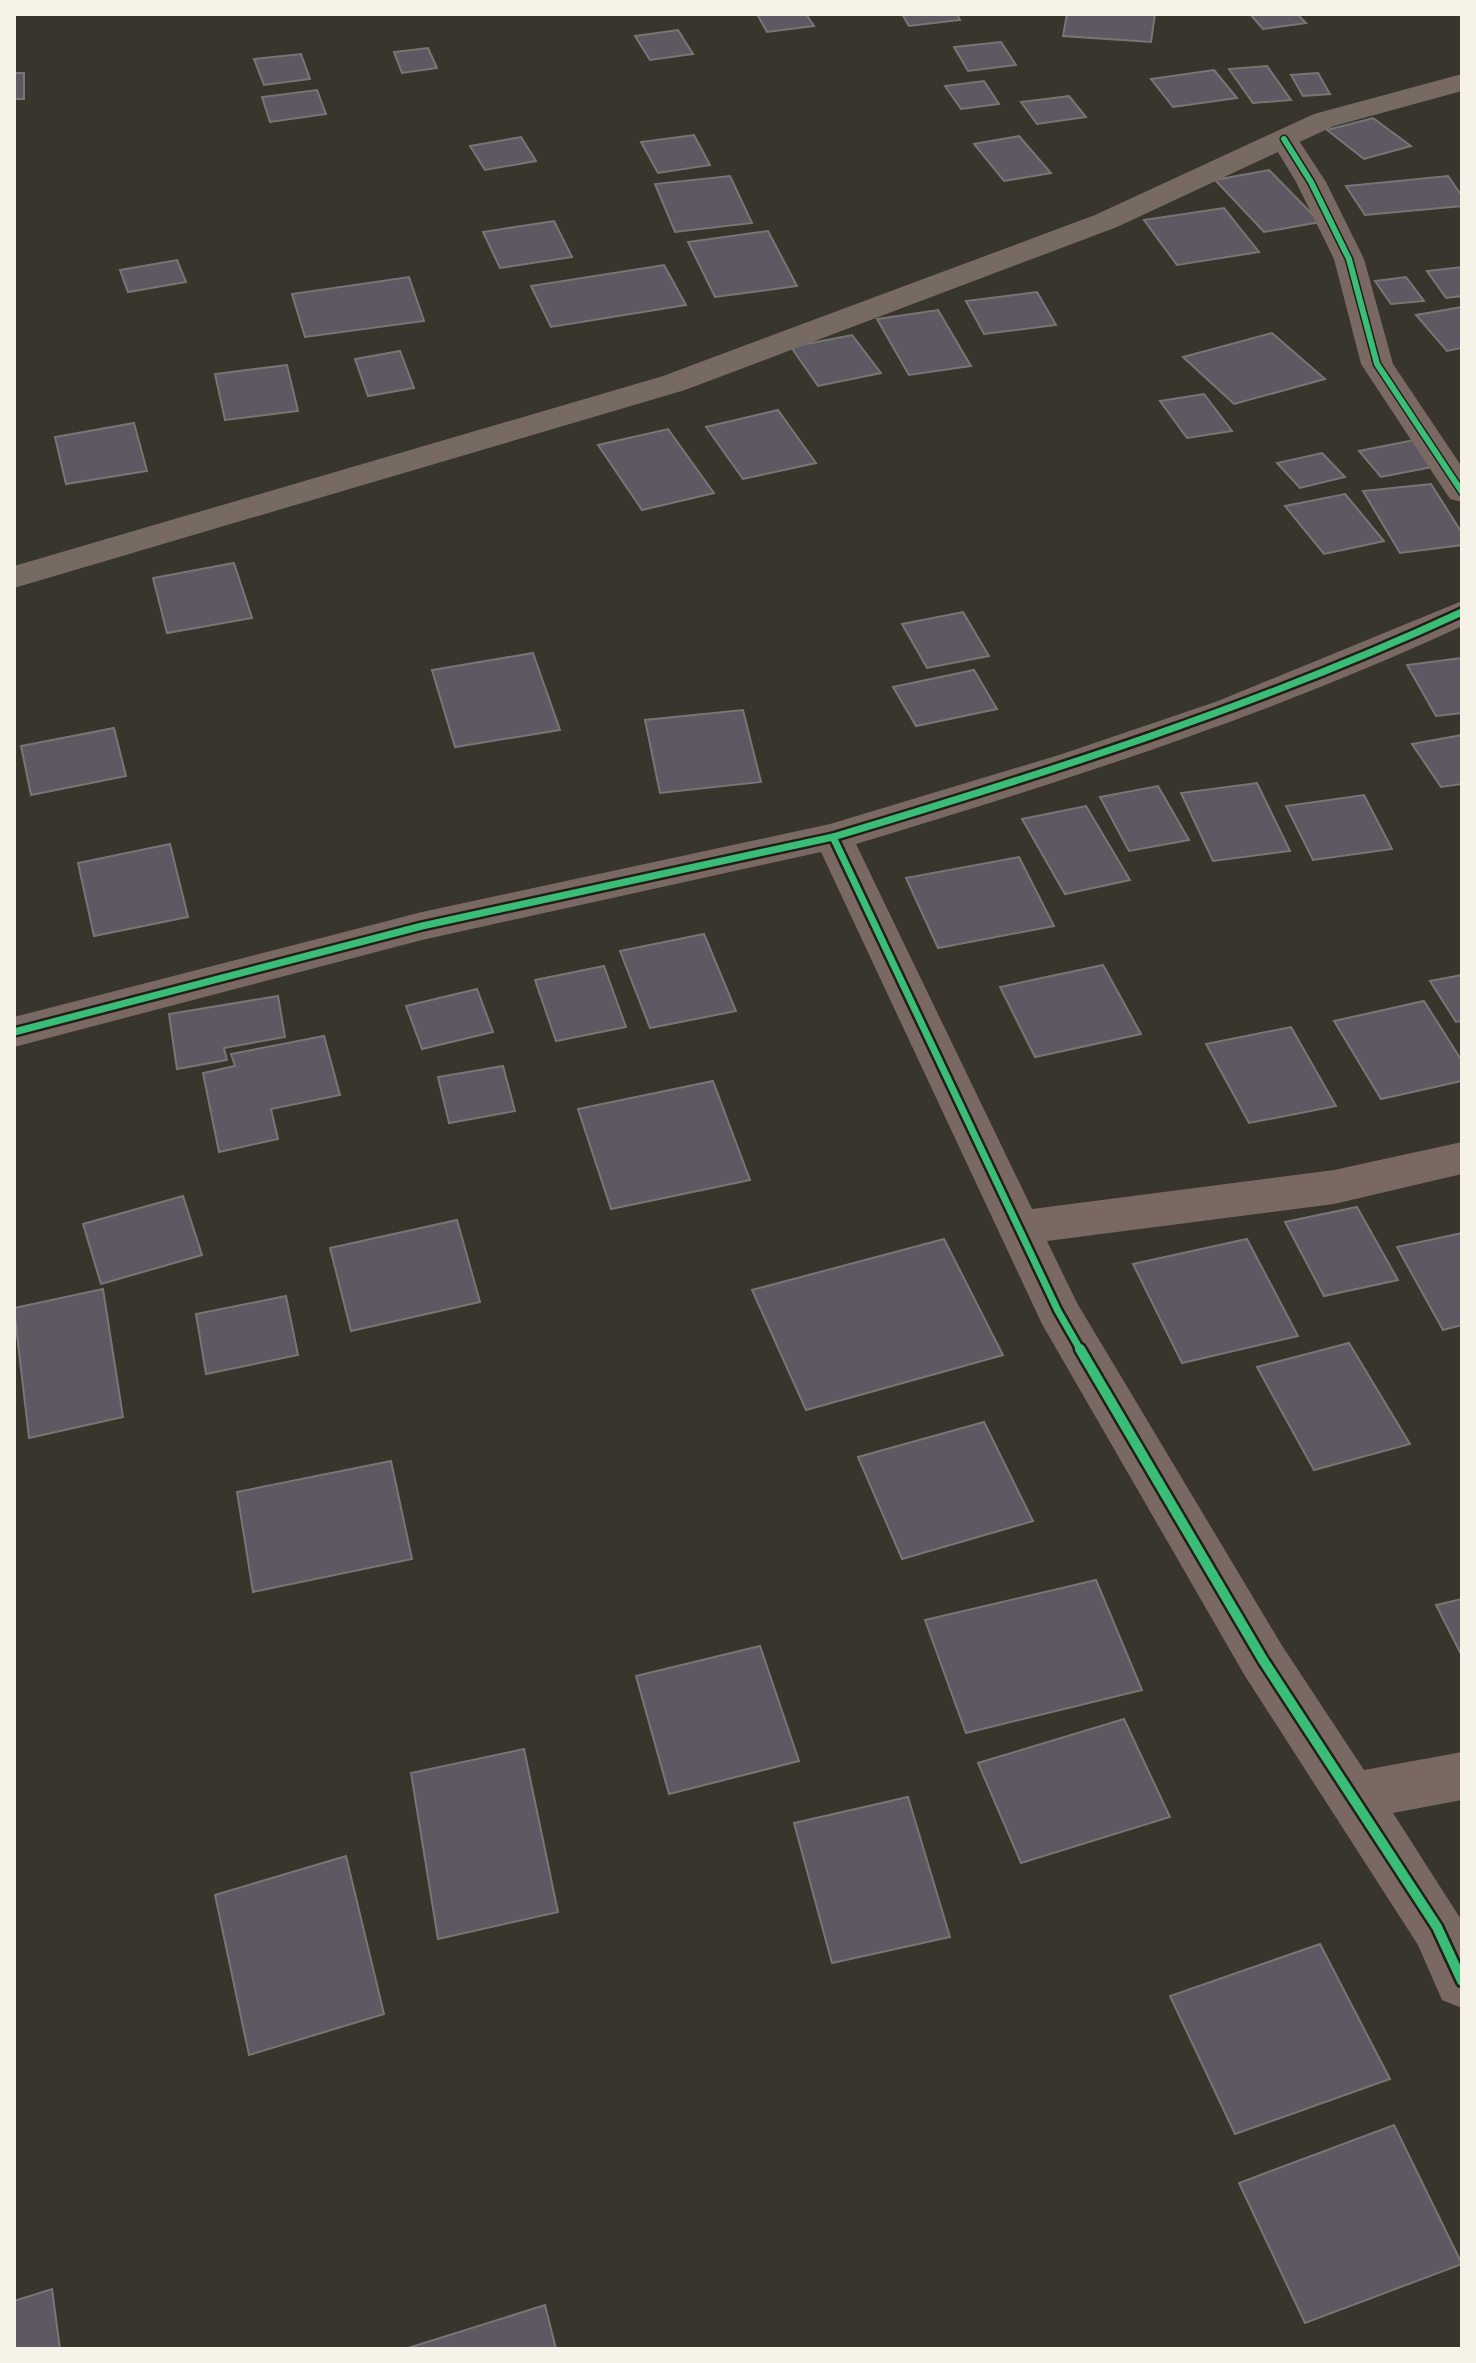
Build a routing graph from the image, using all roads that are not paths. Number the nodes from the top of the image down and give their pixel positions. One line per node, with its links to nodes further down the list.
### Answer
1 (1462, 82): 2 (main road)
2 (1284, 139): 3 (street); 4 (main road)
3 (1462, 492)
4 (14, 577)
5 (1462, 612): 6 (street)
6 (833, 837): 7 (street); 9 (street)
7 (14, 1032)
8 (1462, 1158): 9 (street)
9 (1019, 1228): 11 (street)
10 (1462, 1776): 11 (street)
11 (1352, 1796): 12 (street)
12 (1462, 1981)

